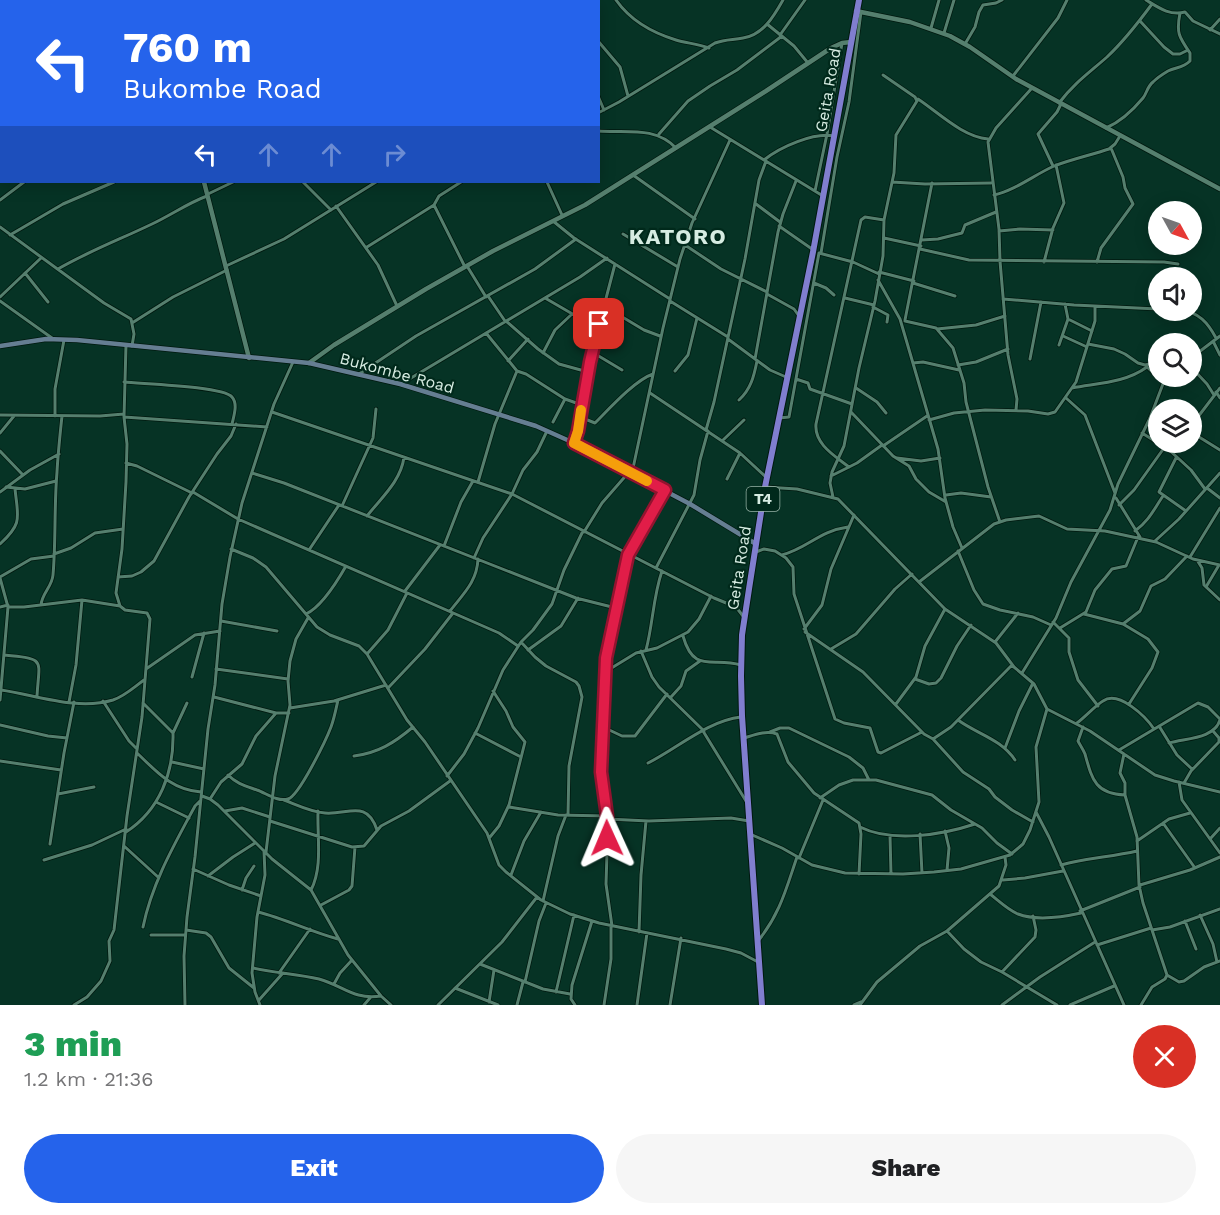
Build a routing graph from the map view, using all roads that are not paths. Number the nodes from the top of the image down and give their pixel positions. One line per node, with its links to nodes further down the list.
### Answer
1 (616, 0): 25 (street)
2 (783, 0): 15 (street)
3 (805, 0): 20 (street)
4 (859, 0): 11 (highway, Geita Road / T4)
5 (939, 0): 16 (street)
6 (954, 0): 18 (street)
7 (1002, 0): 24 (street)
8 (1067, 0): 29 (street)
9 (1146, 0): 10 (street)
10 (1152, 4): 12 (street); 14 (street)
11 (859, 11): 16 (street); 21 (highway, Geita Road / T4); 66 (street)
12 (1180, 13): 17 (street); 26 (street)
13 (1220, 19): 17 (street)
14 (1140, 21): 26 (street); 34 (street)
15 (766, 24): 20 (street); 25 (street)
16 (931, 28): 18 (street)
17 (1210, 30): 19 (street)
18 (944, 33): 24 (street)
19 (1220, 34)
20 (781, 36): 27 (street); 40 (street)
21 (851, 42): 23 (street); 41 (highway, Geita Road / T4)
22 (600, 43): 31 (street)
23 (842, 43): 27 (street); 41 (street)
24 (964, 44): 29 (street)
25 (709, 48): 31 (street)
26 (1188, 50): 38 (street)
27 (808, 63): 37 (street)
28 (883, 75): 32 (street)
29 (1012, 77): 30 (street)
30 (1032, 88): 34 (street); 43 (street)
31 (628, 96): 35 (street)
32 (917, 99): 43 (street); 51 (street)
33 (600, 101): 35 (street)
34 (1060, 103): 38 (street); 48 (street)
35 (604, 110): 36 (street)
36 (600, 112)
37 (710, 127): 44 (street); 45 (street)
38 (1105, 128): 42 (street)
39 (600, 131): 40 (street)
40 (659, 134): 45 (street)
41 (830, 135): 47 (street); 63 (street); 66 (highway, Geita Road / T4)
42 (1120, 136): 46 (street); 62 (street)
43 (988, 139): 61 (street)
44 (730, 140): 47 (street); 74 (street)
45 (676, 148): 49 (street)
46 (1111, 148): 48 (street); 95 (street)
47 (765, 160): 50 (street); 68 (street)
48 (1054, 166): 65 (street); 79 (street)
49 (633, 176): 73 (street); 74 (street)
50 (796, 181): 63 (street); 77 (street)
51 (892, 182): 60 (street); 75 (street)
52 (23, 183): 67 (street)
53 (112, 183): 82 (street)
54 (204, 183): 64 (street)
55 (231, 183): 64 (street)
56 (304, 183): 71 (street)
57 (374, 183): 70 (street)
58 (460, 183): 69 (street)
59 (547, 183): 73 (street)
60 (932, 183): 61 (street); 85 (street)
61 (991, 183): 65 (street)
62 (1220, 189)
63 (815, 191): 66 (street)
64 (207, 195): 100 (street); 101 (street)
65 (993, 195): 72 (street)
66 (826, 197): 89 (highway, Geita Road / T4)
67 (0, 200)
68 (756, 204): 77 (street); 104 (street)
69 (434, 205): 87 (street); 98 (street)
70 (336, 207): 71 (street); 87 (street)
71 (331, 210): 100 (street)
72 (996, 212): 80 (street); 85 (street)
73 (562, 217): 76 (street)
74 (695, 219): 86 (street)
75 (884, 220): 83 (street); 93 (street)
76 (553, 221): 84 (street); 98 (street)
77 (780, 224): 89 (street); 108 (street)
78 (0, 227): 82 (street)
79 (1053, 230): 80 (street); 94 (street)
80 (999, 231): 92 (street)
81 (624, 234): 99 (street)
82 (10, 236): 90 (street)
83 (884, 238): 88 (street); 103 (street)
84 (576, 239): 91 (street); 109 (street)
85 (922, 240): 88 (street)
86 (685, 245): 99 (street); 104 (street)
87 (366, 247): 120 (street)
88 (920, 247): 92 (street); 106 (street)
89 (816, 252): 93 (street); 107 (street); 127 (highway, Geita Road / T4)
90 (41, 258): 101 (street); 102 (street)
91 (607, 258): 96 (street); 112 (street)
92 (1000, 261): 94 (street); 114 (street)
93 (853, 262): 103 (street); 113 (street)
94 (1044, 262): 95 (street)
95 (1097, 262): 97 (street)
96 (615, 264): 116 (street); 121 (street)
97 (1178, 264)
98 (466, 267): 109 (street); 120 (street)
99 (678, 267): 116 (street)
100 (226, 268): 134 (street); 157 (street)
101 (58, 269): 134 (street)
102 (25, 273): 115 (street); 117 (street)
103 (879, 273): 105 (street); 106 (street)
104 (741, 279): 108 (street); 142 (street)
105 (878, 280): 122 (street); 136 (street)
106 (913, 282): 111 (street); 132 (street)
107 (814, 283): 110 (street); 174 (street)
108 (767, 293): 127 (street); 159 (street)
109 (487, 296): 131 (street); 170 (street)
110 (834, 296)
111 (955, 296)
112 (545, 298): 125 (street); 131 (street)
113 (845, 298): 122 (street); 183 (street)
114 (1003, 298): 118 (street); 126 (street)
115 (0, 299): 144 (street)
116 (670, 300): 128 (street); 141 (street)
117 (48, 302)
118 (1041, 302): 119 (street); 158 (street)
119 (1065, 304): 123 (street); 130 (street)
120 (398, 306): 162 (street)
121 (604, 306): 135 (street); 141 (street)
122 (874, 306): 133 (street); 178 (street)
123 (1095, 306): 124 (street); 138 (street)
124 (1148, 309)
125 (572, 314): 135 (street); 155 (street)
126 (1005, 316): 137 (street); 152 (street)
127 (800, 317): 172 (highway, Geita Road / T4)
128 (698, 318): 142 (street); 168 (street)
129 (1202, 319): 143 (street)
130 (1068, 320): 138 (street); 140 (street)
131 (506, 321): 139 (street); 145 (street)
132 (905, 321): 136 (street); 137 (street)
133 (886, 322)
134 (132, 323): 150 (street)
135 (599, 324): 154 (street)
136 (902, 328): 163 (street)
137 (938, 329): 165 (street)
138 (1092, 331): 151 (street)
139 (486, 333): 160 (street); 176 (street)
140 (1063, 336): 148 (street); 151 (street)
141 (661, 337): 171 (street)
142 (728, 338): 159 (street); 211 (street)
143 (1216, 338): 153 (street); 156 (street)
144 (54, 339): 146 (main road, Bukombe Road); 149 (main road, Bukombe Road)
145 (528, 339): 155 (street); 160 (street)
146 (64, 340): 147 (main road, Bukombe Road); 201 (street)
147 (126, 345): 150 (main road, Bukombe Road); 175 (street)
148 (1059, 345)
149 (0, 346)
150 (132, 346): 157 (main road, Bukombe Road)
151 (1088, 346): 164 (street); 179 (street)
152 (1008, 349): 165 (street); 191 (street)
153 (1202, 349)
154 (592, 352): 166 (street); 169 (street)
155 (543, 353): 169 (street)
156 (1220, 355)
157 (249, 358): 161 (main road, Bukombe Road)
158 (1030, 359)
159 (756, 360): 172 (street); 187 (street)
160 (508, 361): 167 (street)
161 (293, 362): 162 (main road, Bukombe Road); 195 (street)
162 (309, 363): 170 (main road, Bukombe Road)
163 (913, 363): 165 (street); 205 (street)
164 (1146, 366): 179 (street)
165 (958, 368): 193 (street)
166 (622, 370)
167 (517, 371): 186 (street); 197 (street)
168 (675, 371)
169 (588, 372): 189 (street)
170 (358, 374): 176 (main road, Bukombe Road)
171 (653, 374): 181 (street); 203 (street)
172 (788, 378): 204 (highway, Geita Road / T4)
173 (1202, 378): 182 (street)
174 (796, 379): 183 (street); 204 (street)
175 (124, 382): 198 (street); 208 (street)
176 (400, 384): 197 (main road, Bukombe Road)
177 (1160, 387): 213 (street)
178 (856, 388): 188 (street); 196 (street)
179 (1072, 388): 184 (street)
180 (1220, 388): 182 (street)
181 (650, 393): 211 (street); 233 (street)
182 (1215, 394): 185 (street); 194 (street)
183 (823, 395): 188 (street); 230 (street)
184 (1066, 398): 191 (street); 250 (street)
185 (1220, 398)
186 (565, 399): 189 (street); 207 (street)
187 (739, 400)
188 (852, 404): 192 (street)
189 (582, 405): 203 (street)
190 (376, 409): 218 (street)
191 (1016, 410): 193 (street)
192 (850, 411): 219 (street); 230 (street)
193 (969, 411): 205 (street); 253 (street)
194 (1202, 411)
195 (272, 412): 209 (street); 218 (street)
196 (886, 412)
197 (499, 414): 210 (main road, Bukombe Road); 241 (street)
198 (124, 415): 202 (street); 208 (street); 231 (street)
199 (0, 416): 200 (street)
200 (14, 416): 201 (street); 212 (street)
201 (55, 416): 202 (street)
202 (62, 416): 225 (street)
203 (580, 417): 217 (street)
204 (779, 418): 238 (highway, Geita Road / T4)
205 (928, 418): 219 (street); 228 (street)
206 (744, 420): 216 (street)
207 (553, 422)
208 (234, 424): 209 (street); 248 (street)
209 (267, 426): 234 (street)
210 (547, 431): 217 (main road, Bukombe Road); 249 (street)
211 (707, 431): 216 (street); 257 (street)
212 (0, 433)
213 (1142, 433): 214 (street); 250 (street)
214 (1148, 437)
215 (1202, 439): 220 (street)
216 (722, 441): 222 (street)
217 (574, 443): 233 (main road, Bukombe Road)
218 (370, 445): 226 (street); 259 (street)
219 (883, 446): 227 (street); 232 (street)
220 (1220, 450)
221 (0, 451): 236 (street)
222 (740, 453): 238 (street); 239 (street)
223 (1162, 453): 258 (street)
224 (1171, 453): 229 (street)
225 (59, 454): 236 (street); 240 (street)
226 (404, 457): 241 (street); 263 (street)
227 (896, 458): 228 (street); 256 (street)
228 (940, 458): 251 (street)
229 (1176, 458): 244 (street); 252 (street)
230 (838, 459): 232 (street); 237 (street)
231 (126, 463): 248 (street); 267 (street)
232 (849, 467): 237 (street)
233 (630, 472): 246 (main road, Bukombe Road); 270 (street)
234 (252, 473): 259 (street); 264 (street)
235 (1220, 473): 244 (street)
236 (23, 475): 242 (street)
237 (831, 476): 254 (street)
238 (767, 478): 243 (highway, Geita Road / T4)
239 (727, 479)
240 (56, 481): 245 (street); 281 (street)
241 (476, 482): 249 (street); 275 (street)
242 (6, 487): 245 (street); 247 (street)
243 (765, 487): 254 (street); 274 (highway, Geita Road / T4)
244 (1206, 488): 255 (street); 261 (street)
245 (15, 489): 273 (street)
246 (665, 490): 257 (main road, Bukombe Road); 282 (street)
247 (0, 492)
248 (192, 492): 264 (street); 293 (street)
249 (512, 494): 270 (street); 285 (street)
250 (1115, 495): 258 (street); 268 (street)
251 (945, 496): 253 (street); 256 (street)
252 (1163, 496): 261 (street); 269 (street)
253 (991, 497): 265 (street)
254 (833, 498): 262 (street)
255 (1220, 498)
256 (946, 502): 276 (street)
257 (690, 504): 274 (main road, Bukombe Road); 289 (street)
258 (1119, 505): 269 (street)
259 (340, 506): 263 (street); 278 (street)
260 (1220, 508): 284 (street)
261 (1186, 511): 272 (street)
262 (854, 515): 266 (street); 291 (street)
263 (367, 516): 275 (street)
264 (238, 519): 277 (street); 278 (street)
265 (1000, 522): 268 (street); 276 (street)
266 (848, 527): 283 (street); 320 (street)
267 (123, 529): 281 (street); 293 (street)
268 (1098, 530): 271 (street); 314 (street)
269 (1135, 531): 271 (street)
270 (583, 532): 282 (street); 296 (street)
271 (1139, 537): 272 (street); 310 (street)
272 (1155, 541): 284 (street)
273 (0, 544)
274 (756, 544): 280 (highway, Geita Road / T4)
275 (442, 546): 285 (street); 297 (street)
276 (962, 548): 279 (street)
277 (231, 549): 311 (street); 313 (street)
278 (309, 550): 288 (street)
279 (958, 551): 294 (street); 309 (street)
280 (755, 553): 283 (street); 312 (highway, Geita Road / T4)
281 (54, 555): 292 (street); 302 (street)
282 (628, 555): 289 (street); 306 (street)
283 (782, 555): 320 (street)
284 (1189, 556): 286 (street); 315 (street)
285 (476, 559): 296 (street); 308 (street)
286 (1197, 560): 287 (street); 295 (street)
287 (1220, 565): 295 (street)
288 (346, 566): 297 (street); 311 (street)
289 (656, 568): 290 (street)
290 (662, 571): 298 (street); 327 (street)
291 (912, 574): 294 (street); 325 (street)
292 (0, 577): 303 (street)
293 (118, 577): 304 (street)
294 (919, 582): 307 (street)
295 (1206, 587): 301 (street)
296 (558, 590): 299 (street); 324 (street)
297 (406, 592): 308 (street); 329 (street)
298 (711, 596): 312 (street); 322 (street)
299 (578, 598): 306 (street); 326 (street)
300 (82, 600): 302 (street); 304 (street); 352 (street)
301 (1220, 600)
302 (41, 605): 303 (street)
303 (8, 606): 305 (street); 328 (street)
304 (120, 606): 333 (street)
305 (0, 607)
306 (616, 608): 335 (street)
307 (945, 609): 316 (street); 339 (street)
308 (452, 612): 324 (street); 342 (street)
309 (1018, 613): 314 (street); 323 (street)
310 (1084, 614): 315 (street); 317 (street)
311 (307, 616): 329 (street); 338 (street)
312 (744, 617): 331 (highway, Geita Road / T4)
313 (221, 621): 318 (street); 319 (street)
314 (1052, 624): 317 (street); 336 (street)
315 (1123, 624): 356 (street)
316 (971, 625): 323 (street); 339 (street)
317 (1060, 628): 357 (street)
318 (220, 631): 321 (street); 334 (street)
319 (277, 631)
320 (805, 631): 325 (street); 375 (street)
321 (204, 633): 333 (street); 337 (street)
322 (683, 635): 327 (street); 330 (street)
323 (995, 642): 332 (street)
324 (520, 644): 326 (street); 344 (street)
325 (831, 649): 355 (street)
326 (528, 650): 420 (street)
327 (644, 651): 335 (street); 345 (street)
328 (3, 654): 343 (street); 346 (street)
329 (367, 654): 342 (street)
330 (700, 661): 331 (street); 347 (street)
331 (741, 665): 362 (highway, Geita Road / T4)
332 (1012, 665): 336 (street); 363 (street)
333 (145, 669): 340 (street)
334 (216, 669): 338 (street); 348 (street)
335 (604, 672): 369 (street)
336 (1022, 674): 341 (street)
337 (192, 677)
338 (288, 679): 358 (street)
339 (915, 679): 355 (street)
340 (144, 680): 351 (street); 353 (street)
341 (1033, 684): 359 (street); 382 (street)
342 (387, 687): 350 (street); 368 (street)
343 (1, 688): 346 (street); 349 (street)
344 (493, 691): 377 (street); 387 (street)
345 (667, 694): 347 (street); 369 (street)
346 (37, 696): 352 (street)
347 (671, 697): 372 (street)
348 (214, 698): 360 (street); 392 (street)
349 (0, 700)
350 (338, 700): 358 (street); 410 (street)
351 (103, 701): 352 (street); 384 (street)
352 (71, 702): 378 (street)
353 (143, 703): 376 (street); 384 (street)
354 (187, 703): 376 (street)
355 (896, 704): 375 (street)
356 (1129, 704): 357 (street); 371 (street)
357 (1098, 706): 365 (street)
358 (290, 708): 361 (street)
359 (1047, 709): 365 (street); 418 (street)
360 (276, 713): 361 (street); 395 (street)
361 (289, 713): 407 (street)
362 (742, 716): 372 (street); 379 (highway, Geita Road / T4)
363 (958, 720): 380 (street); 382 (street)
364 (1220, 720): 367 (street); 373 (street)
365 (1077, 723): 370 (street)
366 (0, 725): 378 (street)
367 (1159, 726): 371 (street); 381 (street)
368 (413, 727): 386 (street); 396 (street)
369 (603, 727): 421 (street)
370 (1083, 727): 383 (street); 406 (street)
371 (1154, 729): 383 (street)
372 (703, 731): 391 (street); 413 (street)
373 (1213, 731): 381 (street); 393 (street)
374 (769, 732): 379 (street); 398 (street); 409 (street)
375 (922, 732): 380 (street)
376 (173, 733): 390 (street)
377 (475, 733): 387 (street); 396 (street)
378 (67, 738): 394 (street)
379 (744, 738): 413 (highway, Geita Road / T4)
380 (933, 739): 426 (street)
381 (1169, 743): 393 (street)
382 (1005, 748): 388 (street)
383 (1119, 750): 385 (street)
384 (137, 751): 397 (street); 432 (street)
385 (1124, 754): 400 (street); 406 (street)
386 (354, 756)
387 (521, 757): 414 (street)
388 (1015, 760)
389 (0, 761): 394 (street)
390 (172, 762): 392 (street); 397 (street)
391 (648, 763)
392 (204, 769): 405 (street)
393 (1193, 769): 401 (street)
394 (61, 770): 404 (street)
395 (228, 775): 407 (street); 408 (street)
396 (447, 776): 399 (street)
397 (165, 780): 405 (street); 412 (street)
398 (869, 780): 409 (street); 428 (street)
399 (450, 781): 431 (street); 438 (street)
400 (1179, 782): 401 (street); 419 (street)
401 (1184, 783): 403 (street)
402 (94, 787): 404 (street)
403 (1220, 792)
404 (58, 794): 442 (street)
405 (201, 794): 408 (street); 411 (street)
406 (1125, 795): 440 (street)
407 (272, 797): 410 (street); 423 (street)
408 (210, 799): 415 (street)
409 (822, 799): 429 (street); 449 (street)
410 (284, 800): 416 (street)
411 (200, 801): 422 (street); 455 (street)
412 (156, 802): 422 (street); 432 (street)
413 (748, 804): 425 (highway, Geita Road / T4)
414 (509, 807): 417 (street); 438 (street)
415 (224, 811): 423 (street); 441 (street)
416 (318, 811): 431 (street); 436 (street)
417 (541, 812): 420 (street); 463 (street)
418 (1036, 812): 426 (street); 452 (street)
419 (1190, 813): 427 (street); 439 (street)
420 (567, 815): 421 (street); 471 (street)
421 (607, 817): 424 (street); 481 (street)
422 (189, 819): 461 (street)
423 (269, 819): 436 (street); 446 (street)
424 (646, 821): 425 (street); 487 (street)
425 (749, 821): 434 (highway, Geita Road / T4)
426 (1033, 822): 447 (street)
427 (1163, 823): 440 (street); 454 (street)
428 (975, 824): 433 (street); 447 (street)
429 (860, 827): 437 (street); 459 (street)
430 (1220, 828): 439 (street)
431 (377, 830): 444 (street)
432 (126, 831): 443 (street); 451 (street)
433 (945, 831): 435 (street); 456 (street)
434 (750, 834): 449 (street); 493 (highway, Geita Road / T4)
435 (920, 834): 437 (street); 458 (street)
436 (318, 836): 444 (street); 467 (street)
437 (890, 836): 460 (street)
438 (489, 838): 463 (street)
439 (1210, 839): 448 (street)
440 (1137, 841): 445 (street)
441 (255, 843): 446 (street); 462 (street)
442 (50, 844)
443 (124, 846): 461 (street); 518 (street)
444 (355, 847): 472 (street)
445 (1137, 851): 452 (street); 465 (street)
446 (265, 852): 467 (street); 469 (street)
447 (1012, 854): 450 (street)
448 (1220, 855): 454 (street)
449 (798, 857): 459 (street); 493 (street)
450 (1005, 857): 456 (street); 464 (street)
451 (44, 860)
452 (1061, 865): 457 (street)
453 (254, 866): 466 (street)
454 (1196, 868): 465 (street)
455 (193, 869): 462 (street); 485 (street)
456 (947, 870): 458 (street)
457 (1063, 871): 464 (street); 475 (street)
458 (922, 873): 460 (street)
459 (859, 874): 460 (street)
460 (891, 874)
461 (158, 876): 482 (street)
462 (208, 876): 466 (street)
463 (511, 876): 470 (street)
464 (1002, 880): 468 (street)
465 (1140, 886): 475 (street); 484 (street)
466 (242, 890): 469 (street)
467 (311, 890): 472 (street)
468 (990, 894): 478 (street); 486 (street)
469 (261, 896): 474 (street)
470 (537, 897): 471 (street); 499 (street)
471 (544, 902): 476 (street); 505 (street)
472 (321, 905): 491 (street)
473 (1220, 909): 477 (street)
474 (258, 912): 483 (street); 500 (street)
475 (1081, 912): 478 (street); 494 (street)
476 (574, 915): 479 (street); 511 (street)
477 (1200, 915): 480 (street); 498 (street)
478 (1033, 916): 502 (street)
479 (592, 921): 481 (street); 512 (street)
480 (1185, 921): 484 (street); 495 (street)
481 (612, 926): 487 (street); 526 (street)
482 (143, 927)
483 (310, 929): 491 (street); 503 (street)
484 (1151, 929): 494 (street); 504 (street)
485 (186, 930): 490 (street); 508 (street)
486 (947, 931): 502 (street); 517 (street)
487 (639, 932): 488 (street)
488 (647, 933): 492 (street); 527 (street)
489 (152, 935): 490 (street)
490 (185, 935): 519 (street)
491 (338, 939): 496 (street)
492 (681, 939): 497 (street); 528 (street)
493 (757, 943): 497 (highway, Geita Road / T4)
494 (1096, 944): 507 (street); 509 (street)
495 (1196, 949)
496 (352, 960): 506 (street); 513 (street)
497 (758, 962): 529 (highway, Geita Road / T4)
498 (1218, 962): 504 (street)
499 (480, 964): 501 (street); 510 (street)
500 (253, 968): 503 (street); 508 (street)
501 (495, 970): 505 (street); 515 (street)
502 (1002, 972): 509 (street)
503 (281, 973): 506 (street); 516 (street)
504 (1167, 975): 535 (street)
505 (524, 982): 511 (street); 524 (street)
506 (334, 984): 514 (street)
507 (1114, 986): 533 (street); 534 (street)
508 (254, 987): 516 (street)
509 (1026, 987): 531 (street); 532 (street)
510 (455, 988): 515 (street); 522 (street)
511 (556, 993): 512 (street)
512 (570, 994): 525 (street)
513 (381, 996): 514 (street); 521 (street)
514 (370, 998): 520 (street)
515 (489, 1002): 523 (street)
516 (261, 1003)
517 (861, 1003): 530 (street)
518 (74, 1005)
519 (185, 1005)
520 (364, 1005)
521 (391, 1005)
522 (438, 1005)
523 (498, 1005)
524 (518, 1005)
525 (575, 1005)
526 (604, 1005)
527 (637, 1005)
528 (670, 1005)
529 (762, 1005)
530 (854, 1005)
531 (1002, 1005)
532 (1057, 1005)
533 (1070, 1005)
534 (1124, 1005)
535 (1141, 1005)

